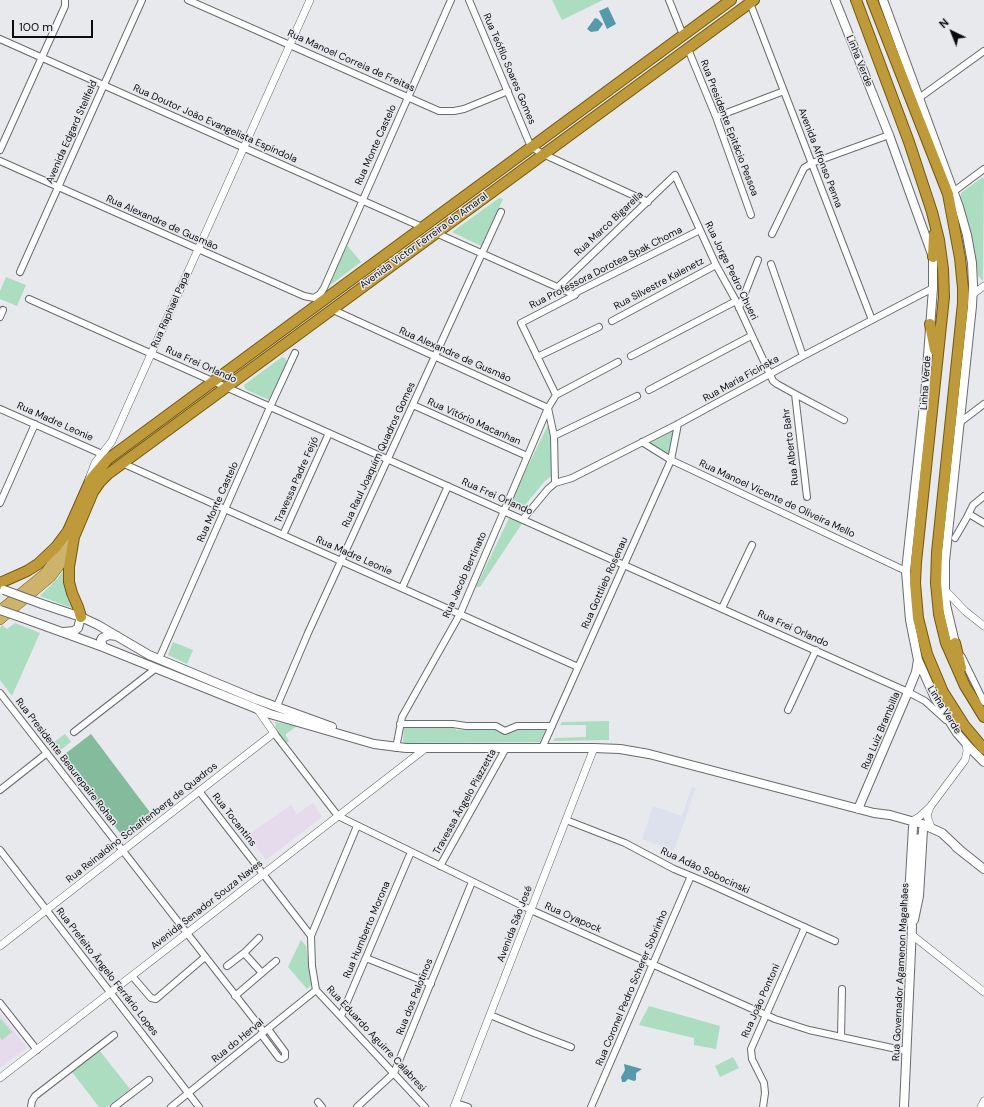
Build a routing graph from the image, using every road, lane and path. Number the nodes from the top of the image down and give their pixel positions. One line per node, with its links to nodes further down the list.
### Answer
1 (70, 0): 14 (street)
2 (142, 0): 21 (street, Avenida Edgard Stellfeld)
3 (188, 0): 17 (street, Rua Manoel Correia de Freitas)
4 (310, 0): 17 (street, Rua Raphael Papa)
5 (451, 0): 24 (street, Rua Monte Castelo)
6 (469, 0): 22 (street, Rua Teófilo Soares Gomes)
7 (669, 0): 15 (street)
8 (731, 0): 15 (highway, Avenida Victor Ferreira do Amaral)
9 (835, 0): 27 (main road, Linha Verde)
10 (856, 0): 42 (highway, Linha Verde)
11 (872, 0): 144 (highway)
12 (883, 0): 25 (main road)
13 (752, 2): 18 (highway, Avenida Victor Ferreira do Amaral); 23 (street, Avenida Affonso Penna)
14 (65, 3): 20 (street)
15 (683, 35): 29 (highway, Avenida Victor Ferreira do Amaral)
16 (0, 39): 20 (street, Rua Doutor João Evangelista Espíndola)
17 (289, 45): 24 (street, Rua Manoel Correia de Freitas); 28 (street, Rua Raphael Papa)
18 (688, 49): 26 (street, Rua Presidente Epitácio Pessoa); 31 (highway, Avenida Victor Ferreira do Amaral)
19 (984, 51): 25 (street)
20 (42, 57): 21 (street, Rua Doutor João Evangelista Espíndola); 30 (street)
21 (104, 85): 28 (street, Rua Doutor João Evangelista Espíndola); 36 (street, Avenida Edgard Stellfeld)
22 (508, 91): 24 (street, Rua Manoel Correia de Freitas); 29 (street, Rua Teófilo Soares Gomes)
23 (784, 91): 26 (street); 33 (street, Avenida Affonso Penna)
24 (408, 98): 38 (street, Rua Monte Castelo)
25 (919, 98): 37 (main road)
26 (716, 117): 41 (street, Rua Presidente Epitácio Pessoa)
27 (889, 135): 33 (street); 49 (main road, Linha Verde)
28 (244, 147): 38 (street, Rua Doutor João Evangelista Espíndola); 47 (street, Rua Raphael Papa)
29 (531, 147): 31 (street); 43 (highway, Avenida Victor Ferreira do Amaral)
30 (0, 150)
31 (543, 154): 39 (street); 45 (highway, Avenida Victor Ferreira do Amaral)
32 (0, 161): 36 (street, Rua Alexandre de Gusmão)
33 (812, 163): 46 (street); 66 (street, Avenida Affonso Penna)
34 (983, 172): 37 (street)
35 (675, 175): 39 (street, Rua Marco Bigarella); 44 (street, Rua Jorge Pedro Chueri)
36 (58, 187): 47 (street, Rua Alexandre de Gusmão); 53 (street, Avenida Edgard Stellfeld)
37 (954, 192): 57 (main road)
38 (362, 200): 43 (street, Rua Doutor João Evangelista Espíndola); 59 (street, Rua Monte Castelo)
39 (648, 202): 55 (street, Rua Marco Bigarella)
40 (501, 212): 48 (street, Rua Raul Joaquim Quadros Gomes)
41 (752, 215)
42 (935, 222): 49 (highway); 78 (highway, Linha Verde)
43 (422, 227): 80 (highway, Avenida Victor Ferreira do Amaral)
44 (700, 230): 52 (street, Rua Jorge Pedro Chueri); 58 (street, Rua Professora Dorotea Spak Choma)
45 (436, 233): 48 (street); 63 (highway, Avenida Victor Ferreira do Amaral)
46 (772, 234)
47 (198, 249): 59 (street, Rua Alexandre de Gusmão); 72 (street, Rua Raphael Papa)
48 (481, 253): 55 (street); 73 (street, Rua Raul Joaquim Quadros Gomes)
49 (933, 257): 56 (main road, Linha Verde)
50 (758, 260): 62 (street)
51 (771, 264): 75 (street)
52 (716, 265): 61 (street, Rua Jorge Pedro Chueri); 67 (street, Rua Silvestre Kalenetz)
53 (20, 272)
54 (984, 286): 57 (street)
55 (558, 287): 58 (street)
56 (933, 288): 66 (street, Rua Maria Ficinska); 68 (main road, Linha Verde)
57 (973, 294): 92 (main road)
58 (575, 295): 76 (street, Rua Professora Dorotea Spak Choma)
59 (317, 296)
60 (29, 299): 72 (street, Rua Frei Orlando)
61 (736, 302): 62 (street, Rua Jorge Pedro Chueri); 74 (street)
62 (739, 308): 70 (street, Rua Jorge Pedro Chueri)
63 (331, 309): 73 (street, Rua Alexandre de Gusmão); 81 (highway, Avenida Victor Ferreira do Amaral)
64 (3, 310): 65 (street)
65 (0, 317)
66 (872, 320): 75 (street, Rua Maria Ficinska)
67 (612, 321)
68 (930, 324): 78 (highway); 122 (main road, Linha Verde)
69 (599, 327): 76 (street)
70 (751, 336): 79 (street, Rua Jorge Pedro Chueri); 82 (street)
71 (295, 353): 88 (street, Rua Monte Castelo)
72 (151, 354): 80 (street, Rua Frei Orlando); 98 (street, Rua Raphael Papa)
73 (434, 356): 87 (street, Rua Raul Joaquim Quadros Gomes); 89 (street, Rua Alexandre de Gusmão)
74 (631, 356)
75 (803, 356): 79 (street, Rua Maria Ficinska)
76 (538, 357): 84 (street)
77 (618, 362): 84 (street)
78 (937, 364): 165 (highway, Linha Verde)
79 (771, 375): 83 (street, Rua Jorge Pedro Chueri); 94 (street, Rua Maria Ficinska)
80 (213, 381): 81 (street, Rua Frei Orlando); 99 (highway, Avenida Victor Ferreira do Amaral)
81 (226, 387): 88 (street, Rua Frei Orlando); 104 (highway, Avenida Victor Ferreira do Amaral)
82 (649, 390)
83 (795, 394): 91 (street, Rua Jorge Pedro Chueri); 109 (street, Rua Alberto Bahr)
84 (556, 395): 89 (street, Rua Jacob Bertinato)
85 (637, 396): 96 (street)
86 (984, 404): 92 (street)
87 (413, 405): 101 (street, Rua Vitório Macanhan); 102 (street, Rua Raul Joaquim Quadros Gomes)
88 (270, 407): 95 (street, Rua Frei Orlando); 111 (street, Rua Monte Castelo)
89 (548, 408): 96 (street); 101 (street, Rua Jacob Bertinato)
90 (0, 409): 93 (street, Rua Madre Leonie)
91 (844, 420)
92 (959, 423): 125 (main road)
93 (35, 424): 100 (street, Rua Madre Leonie); 110 (street)
94 (678, 424): 97 (street, Rua Maria Ficinska); 103 (street, Rua Gottlieb Rosenau)
95 (329, 433): 102 (street, Rua Frei Orlando); 117 (street, Travessa Padre Feijó)
96 (554, 436): 105 (street)
97 (642, 442): 103 (street, Rua Manoel Vicente de Oliveira Mello); 105 (street, Rua Maria Ficinska)
98 (111, 443): 99 (street); 100 (street, Rua Raphael Papa)
99 (122, 448): 107 (highway, Avenida Victor Ferreira do Amaral)
100 (102, 454): 107 (street, Rua Raphael Papa)
101 (527, 456): 112 (street, Rua Jacob Bertinato)
102 (388, 459): 106 (street, Rua Frei Orlando); 120 (street, Rua Raul Joaquim Quadros Gomes)
103 (671, 460): 121 (street, Rua Gottlieb Rosenau); 122 (street, Rua Manoel Vicente de Oliveira Mello)
104 (122, 463): 107 (highway, Avenida Victor Ferreira do Amaral); 111 (street, Rua Madre Leonie)
105 (555, 483): 114 (street)
106 (448, 486): 112 (street, Rua Frei Orlando); 124 (street)
107 (92, 487): 116 (highway, Rua Raphael Papa)
108 (984, 496): 113 (street)
109 (807, 497)
110 (0, 503)
111 (226, 509): 117 (street, Rua Madre Leonie); 140 (street, Rua Monte Castelo)
112 (504, 511): 114 (street, Rua Frei Orlando); 130 (street, Rua Jacob Bertinato)
113 (969, 514): 115 (street); 118 (street)
114 (523, 520): 121 (street, Rua Frei Orlando)
115 (984, 523)
116 (71, 534): 123 (highway); 126 (main road, Rua Raphael Papa); 131 (highway)
117 (283, 535): 120 (street, Rua Madre Leonie)
118 (955, 538)
119 (752, 545): 127 (street)
120 (341, 561): 124 (street, Rua Madre Leonie); 148 (street, Rua Raul Joaquim Quadros Gomes)
121 (624, 565): 127 (street, Rua Frei Orlando); 142 (street, Rua Gottlieb Rosenau)
122 (906, 571): 141 (main road, Linha Verde)
123 (1, 587): 131 (main road, bridge)
124 (402, 588): 130 (street, Rua Madre Leonie)
125 (945, 590): 129 (street); 132 (main road)
126 (12, 605): 128 (main road); 133 (main road)
127 (722, 608): 139 (street, Rua Frei Orlando)
128 (0, 610): 135 (main road, bridge)
129 (964, 611): 132 (street); 134 (street)
130 (460, 614): 142 (street, Rua Madre Leonie); 152 (street, Rua Jacob Bertinato)
131 (81, 617): 135 (main road); 136 (main road)
132 (949, 618): 137 (main road)
133 (0, 620)
134 (984, 626)
135 (64, 632): 138 (main road)
136 (118, 636): 138 (main road); 140 (main road)
137 (955, 643): 144 (highway); 147 (street)
138 (103, 647): 143 (main road)
139 (816, 650): 145 (street, Rua Frei Orlando); 150 (street)
140 (159, 659): 148 (main road)
141 (918, 660): 145 (main road, Rua Luiz Brambilla); 153 (main road, Linha Verde)
142 (578, 667): 154 (street, Rua Gottlieb Rosenau)
143 (155, 669): 149 (main road); 155 (street)
144 (965, 686): 151 (highway)
145 (908, 692): 153 (street, Rua Frei Orlando); 170 (main road, Rua Luiz Brambilla)
146 (0, 693): 164 (street, Rua Presidente Beaurepaire Rohan)
147 (984, 702)
148 (278, 706): 157 (main road)
149 (258, 710): 156 (street); 157 (main road)
150 (788, 710)
151 (984, 717)
152 (400, 724): 154 (street); 159 (street, Rua Jacob Bertinato)
153 (950, 724): 158 (main road, Linha Verde)
154 (552, 726): 162 (street, Rua Gottlieb Rosenau)
155 (74, 732)
156 (274, 733): 168 (street, Rua Reinaldino Schaffenberg de Quadros); 171 (street, Rua Oyapock)
157 (354, 739): 159 (main road)
158 (966, 744): 165 (main road, Linha Verde); 166 (street)
159 (396, 748): 160 (main road)
160 (426, 748): 161 (main road); 171 (street, Avenida Senador Souza Naves)
161 (506, 748): 162 (main road); 180 (street, Travessa Ângelo Piazzetta)
162 (542, 748): 163 (main road)
163 (594, 748): 170 (main road); 172 (street, Avenida São José)
164 (47, 753): 167 (street); 178 (street, Rua Presidente Beaurepaire Rohan)
165 (982, 756): 166 (street)
166 (965, 760): 169 (street)
167 (0, 790)
168 (199, 791): 178 (street, Rua Reinaldino Schaffenberg de Quadros); 182 (street, Rua Tocantins)
169 (930, 807): 173 (street); 175 (street)
170 (858, 809): 173 (main road)
171 (338, 816): 174 (street, Rua Oyapock); 182 (street, Avenida Senador Souza Naves)
172 (566, 820): 183 (street, Rua Adão Sobocinski); 186 (street, Avenida São José)
173 (912, 824): 175 (main road); 188 (main road)
174 (357, 826): 179 (street, Rua Oyapock); 190 (street)
175 (927, 828): 181 (main road); 188 (main road)
176 (918, 838): 188 (street, Rua Governador Agamenon Magalhães)
177 (0, 850): 185 (street, Rua Prefeito Ângelo Ferrário Lopes)
178 (123, 851): 185 (street, Rua Reinaldino Schaffenberg de Quadros); 189 (street, Rua Presidente Beaurepaire Rohan)
179 (411, 852): 180 (street, Rua Oyapock); 196 (street, Rua Humberto Morona)
180 (440, 866): 184 (street, Rua Oyapock)
181 (984, 869)
182 (263, 874): 189 (street, Avenida Senador Souza Naves); 190 (street, Rua Tocantins)
183 (691, 876): 187 (street, Rua Adão Sobocinski); 198 (street, Rua Coronel Pedro Scherer Sobrinho)
184 (472, 882): 186 (street, Rua Oyapock); 202 (street, Rua dos Palotinos)
185 (47, 910): 193 (street, Rua Reinaldino Schaffenberg de Quadros); 206 (street, Rua Prefeito Ângelo Ferrário Lopes)
186 (531, 910): 198 (street, Rua Oyapock); 209 (street, Avenida São José)
187 (805, 927): 192 (street, Rua Adão Sobocinski); 210 (street, Rua João Pontoni)
188 (912, 931): 205 (street); 217 (main road, Rua Governador Agamenon Magalhães)
189 (187, 934): 195 (street, Rua Presidente Beaurepaire Rohan); 201 (street, Avenida Senador Souza Naves)
190 (311, 936): 204 (street, Rua Eduardo Aguirre Calabresi)
191 (259, 938): 194 (street)
192 (836, 941)
193 (0, 946)
194 (244, 953): 199 (street); 200 (street)
195 (205, 957): 201 (street); 207 (street, Rua Presidente Beaurepaire Rohan)
196 (366, 958): 202 (street); 211 (street, Rua Humberto Morona)
197 (276, 961): 200 (street)
198 (653, 964): 210 (street, Rua Oyapock); 231 (street, Rua Coronel Pedro Scherer Sobrinho)
199 (227, 966)
200 (262, 973): 207 (street)
201 (132, 976): 206 (street, Avenida Senador Souza Naves)
202 (431, 984): 218 (street, Rua dos Palotinos)
203 (842, 989): 214 (street)
204 (316, 990): 211 (street, Rua Eduardo Aguirre Calabresi); 212 (street, Rua do Herval)
205 (984, 992)
206 (111, 993): 216 (street, Avenida Senador Souza Naves); 221 (street, Rua Prefeito Ângelo Ferrário Lopes)
207 (235, 996): 212 (street, Rua Presidente Beaurepaire Rohan)
208 (0, 1003): 216 (street)
209 (490, 1015): 215 (street); 223 (street, Avenida São José)
210 (766, 1015): 214 (street, Rua Oyapock); 232 (street, Rua João Pontoni)
211 (341, 1016): 218 (street, Rua Eduardo Aguirre Calabresi)
212 (264, 1032): 221 (street, Rua do Herval)
213 (114, 1035): 224 (street)
214 (841, 1037): 217 (street, Rua Oyapock)
215 (571, 1047)
216 (37, 1050): 219 (street, Avenida Senador Souza Naves)
217 (906, 1050): 233 (main road, Rua Governador Agamenon Magalhães)
218 (394, 1073): 228 (street, Rua dos Palotinos); 229 (street, Rua Eduardo Aguirre Calabresi)
219 (0, 1078)
220 (149, 1080): 225 (street)
221 (189, 1094): 226 (street, Rua do Herval); 227 (street, Rua Prefeito Ângelo Ferrário Lopes)
222 (984, 1101): 234 (street)
223 (455, 1105): 230 (street)
224 (31, 1107)
225 (114, 1107)
226 (171, 1107)
227 (199, 1107)
228 (357, 1107)
229 (425, 1107)
230 (468, 1107)
231 (591, 1107)
232 (764, 1107)
233 (904, 1107)
234 (981, 1107)

